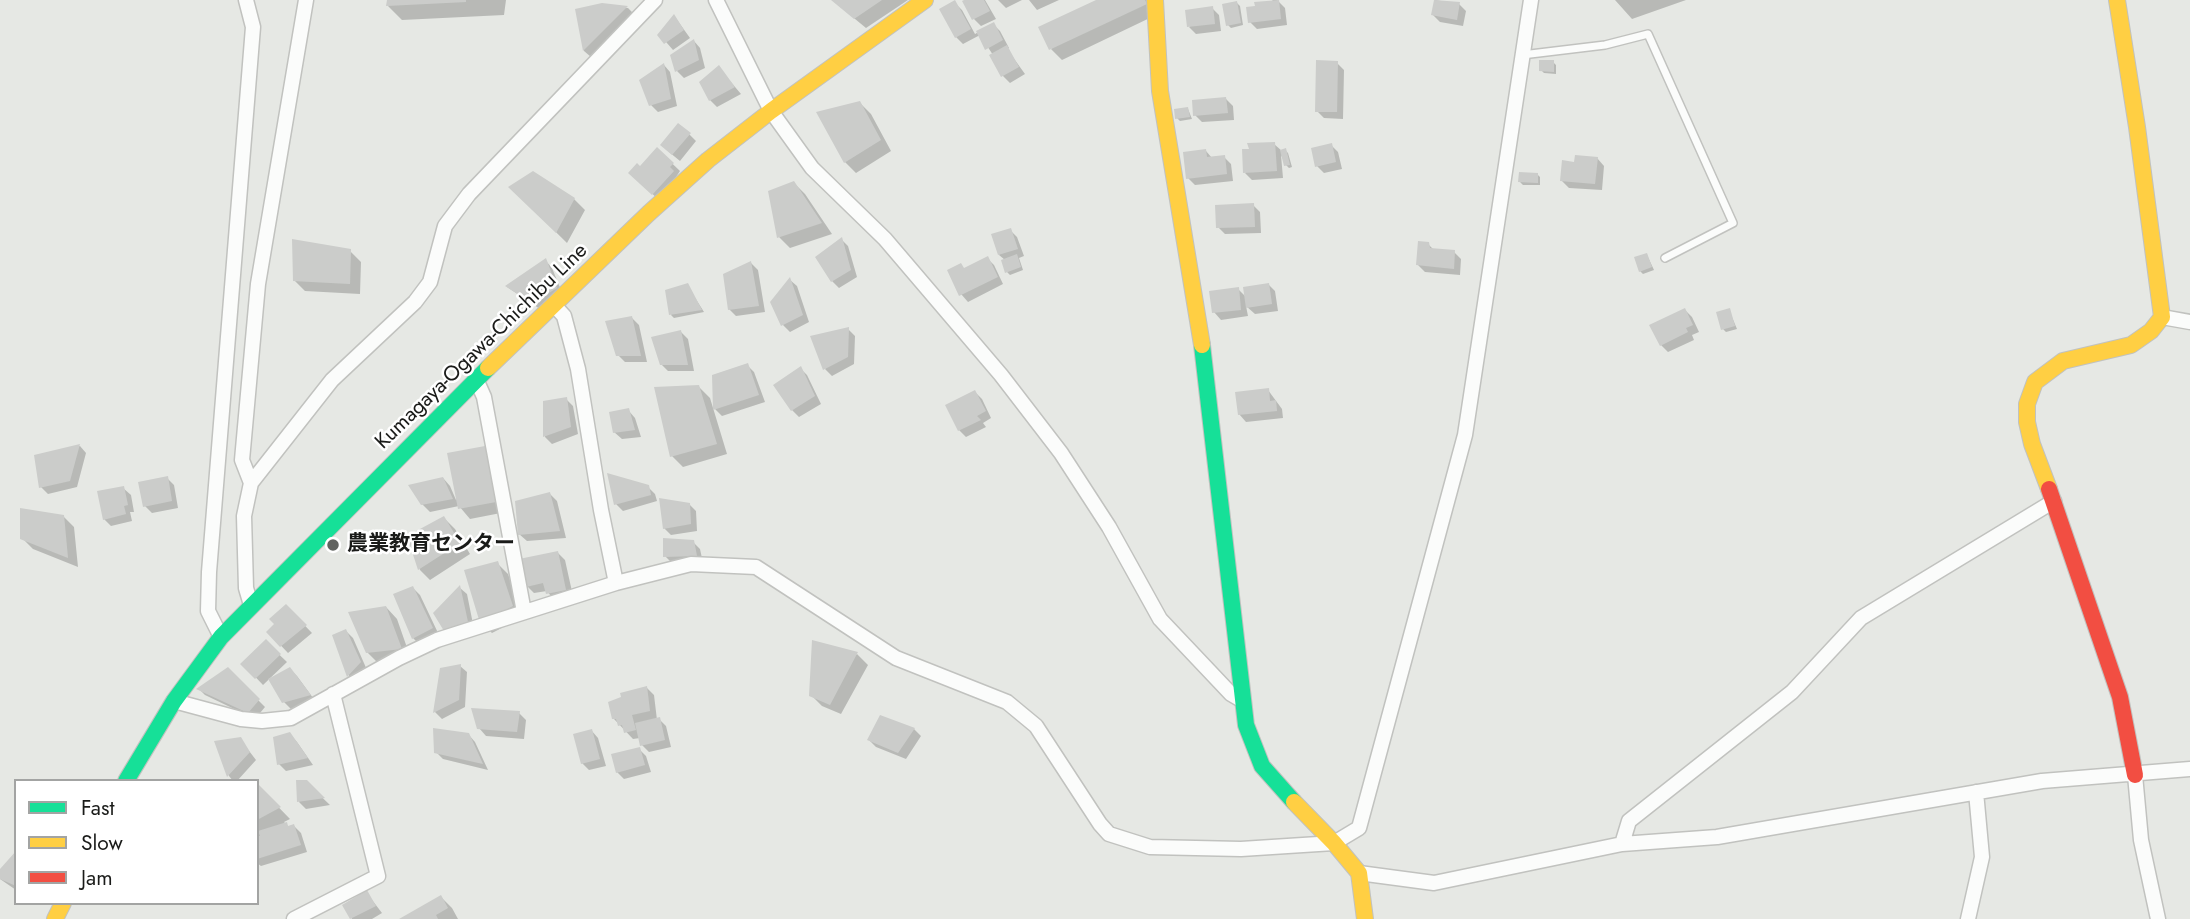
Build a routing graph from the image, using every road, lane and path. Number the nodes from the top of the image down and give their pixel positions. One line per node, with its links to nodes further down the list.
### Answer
1 (246, 0): 21 (street)
2 (306, 0): 16 (street)
3 (655, 0): 16 (street)
4 (716, 0): 10 (street)
5 (925, 0): 10 (street, Kumagaya-Ogawa-Chichibu Line)
6 (1156, 0): 24 (street)
7 (1531, 0): 9 (street)
8 (2117, 0): 13 (street)
9 (1522, 55): 11 (lane); 29 (street)
10 (771, 111): 12 (street, Kumagaya-Ogawa-Chichibu Line); 24 (street)
11 (1665, 258)
12 (554, 304): 15 (street, Kumagaya-Ogawa-Chichibu Line); 18 (street)
13 (2162, 317): 14 (street); 17 (street)
14 (2190, 322)
15 (476, 379): 19 (street, Kumagaya-Ogawa-Chichibu Line); 20 (street)
16 (251, 483): 19 (street)
17 (2054, 501): 26 (street); 30 (street)
18 (617, 583): 20 (street); 29 (street)
19 (251, 605): 21 (street, Kumagaya-Ogawa-Chichibu Line)
20 (524, 612): 22 (street)
21 (221, 637): 23 (street, Kumagaya-Ogawa-Chichibu Line)
22 (333, 694): 23 (street); 32 (street)
23 (174, 701): 27 (street, Kumagaya-Ogawa-Chichibu Line)
24 (1243, 701): 29 (street)
25 (2190, 769): 26 (street)
26 (2135, 775): 28 (street); 35 (street)
27 (127, 779)
28 (1976, 792): 30 (street); 34 (street)
29 (1334, 843): 31 (street)
30 (1622, 844): 31 (street)
31 (1359, 873): 33 (street)
32 (294, 919)
33 (1365, 919)
34 (1968, 919)
35 (2158, 919)

